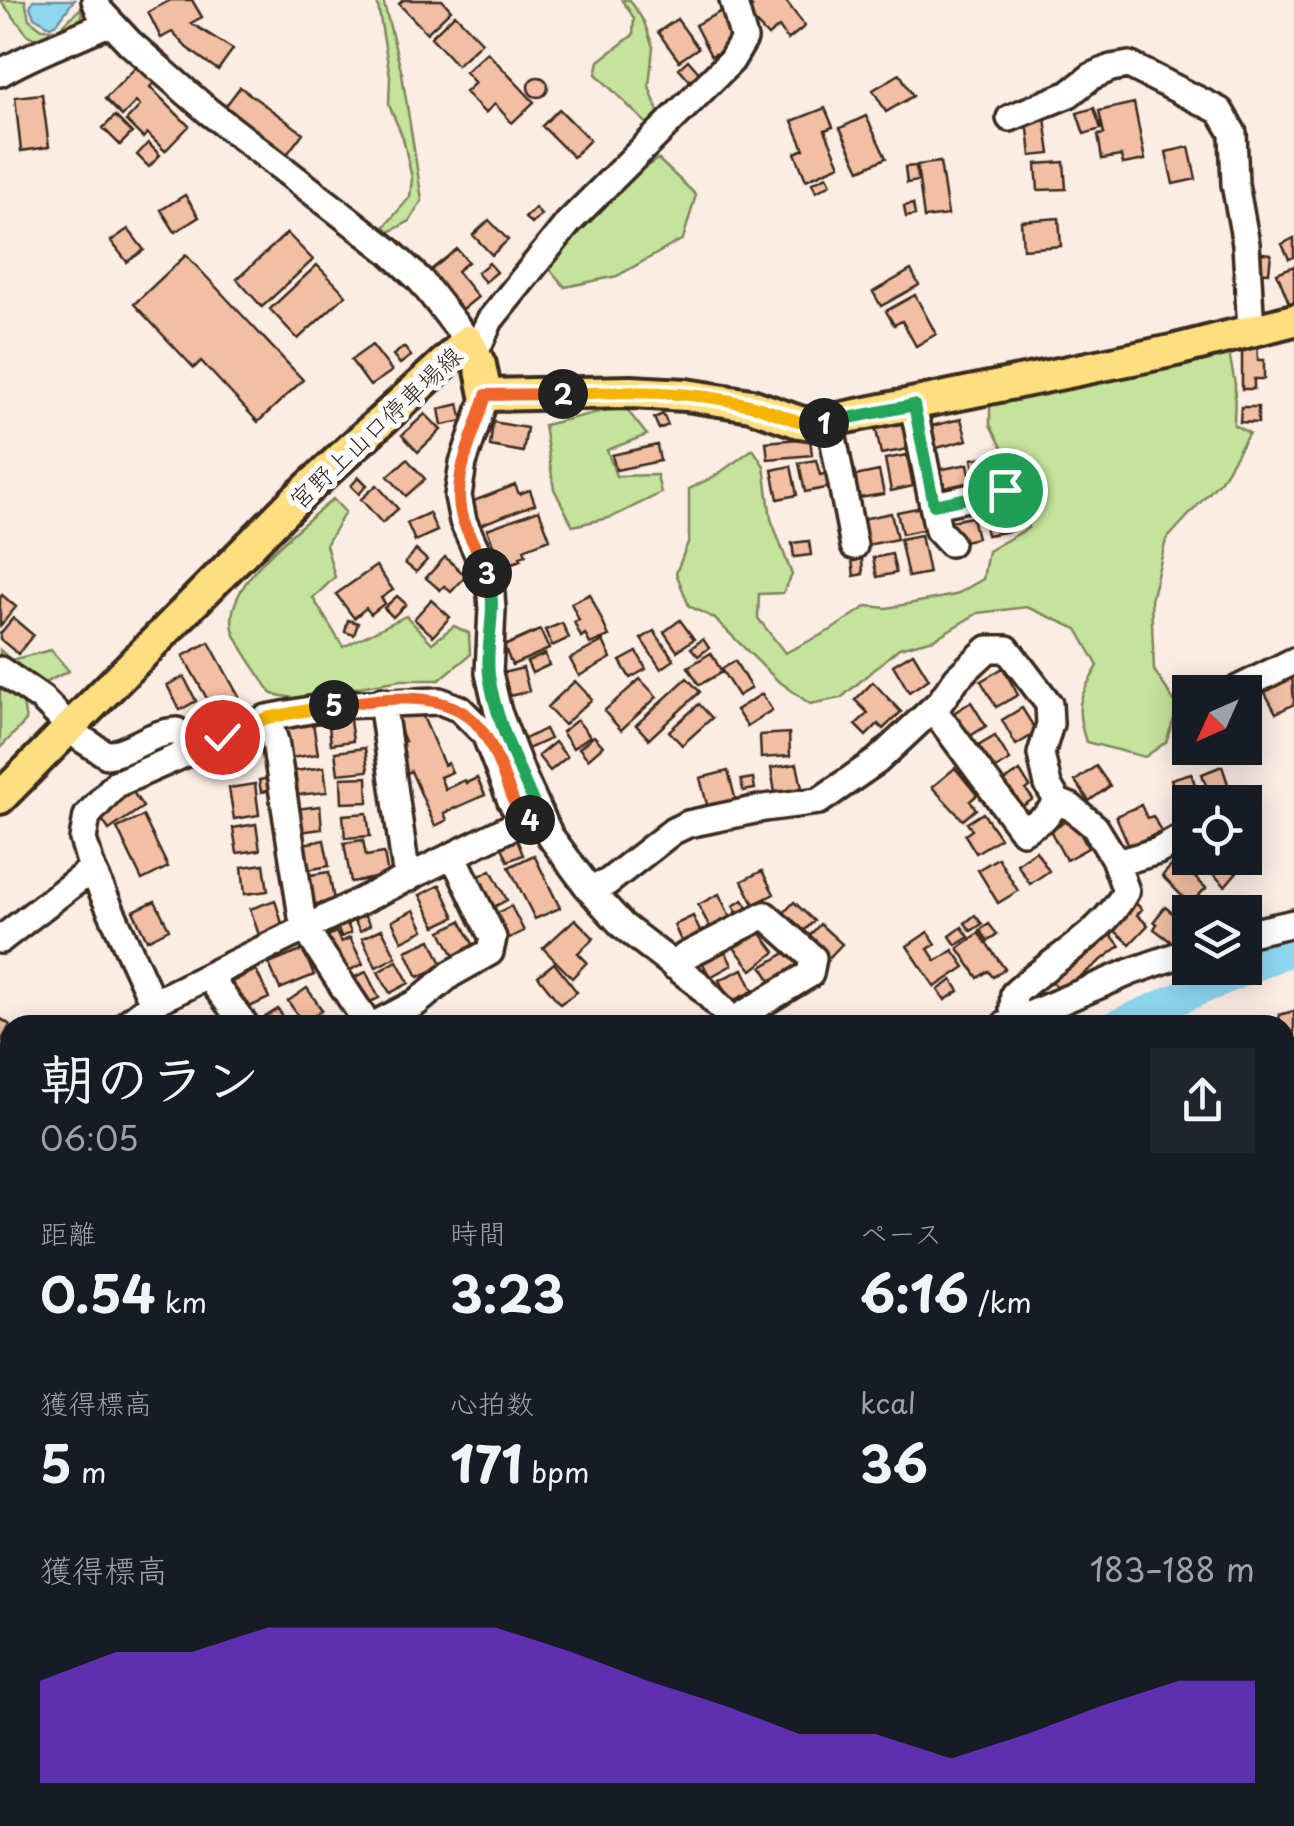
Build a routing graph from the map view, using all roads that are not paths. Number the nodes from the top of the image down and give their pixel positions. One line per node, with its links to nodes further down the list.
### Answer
1 (733, 0): 7 (street)
2 (102, 11): 3 (street); 7 (street)
3 (0, 73)
4 (1010, 118): 6 (street)
5 (1294, 320): 6 (main road, 宮野上山口停車場線)
6 (1251, 330): 9 (main road, 宮野上山口停車場線)
7 (471, 347): 8 (main road, 宮野上山口停車場線); 21 (main road, 宮野上山口停車場線)
8 (486, 395): 10 (main road, 宮野上山口停車場線); 25 (street)
9 (914, 405): 10 (main road, 宮野上山口停車場線); 12 (street)
10 (830, 422): 14 (street)
11 (1005, 490): 12 (street)
12 (934, 505): 13 (street)
13 (950, 543)
14 (854, 546)
15 (1294, 662): 17 (street)
16 (0, 670): 21 (street)
17 (1262, 677)
18 (382, 701): 20 (street); 25 (street); 30 (street)
19 (932, 708): 24 (street); 24 (street); 31 (street)
20 (267, 718): 22 (street); 33 (street)
21 (71, 726): 22 (street); 23 (main road, 宮野上山口停車場線)
22 (197, 747): 29 (street)
23 (0, 798)
24 (1058, 802): 28 (street)
25 (532, 819): 27 (street); 31 (street)
26 (1172, 843): 28 (street)
27 (454, 857): 30 (street); 43 (street)
28 (1116, 863): 46 (street)
29 (92, 869): 35 (street); 39 (street)
30 (409, 878): 33 (street)
31 (590, 890): 37 (street)
32 (1294, 923): 34 (street)
33 (307, 928): 38 (street); 42 (street)
34 (1262, 930)
35 (0, 940)
36 (1172, 957): 47 (street)
37 (674, 966): 44 (street); 45 (street)
38 (212, 976): 39 (street); 41 (street)
39 (153, 1004): 40 (street)
40 (138, 1015)
41 (238, 1015)
42 (362, 1015)
43 (393, 1015)
44 (727, 1015)
45 (748, 1015)
46 (1013, 1015)
47 (1028, 1015)

